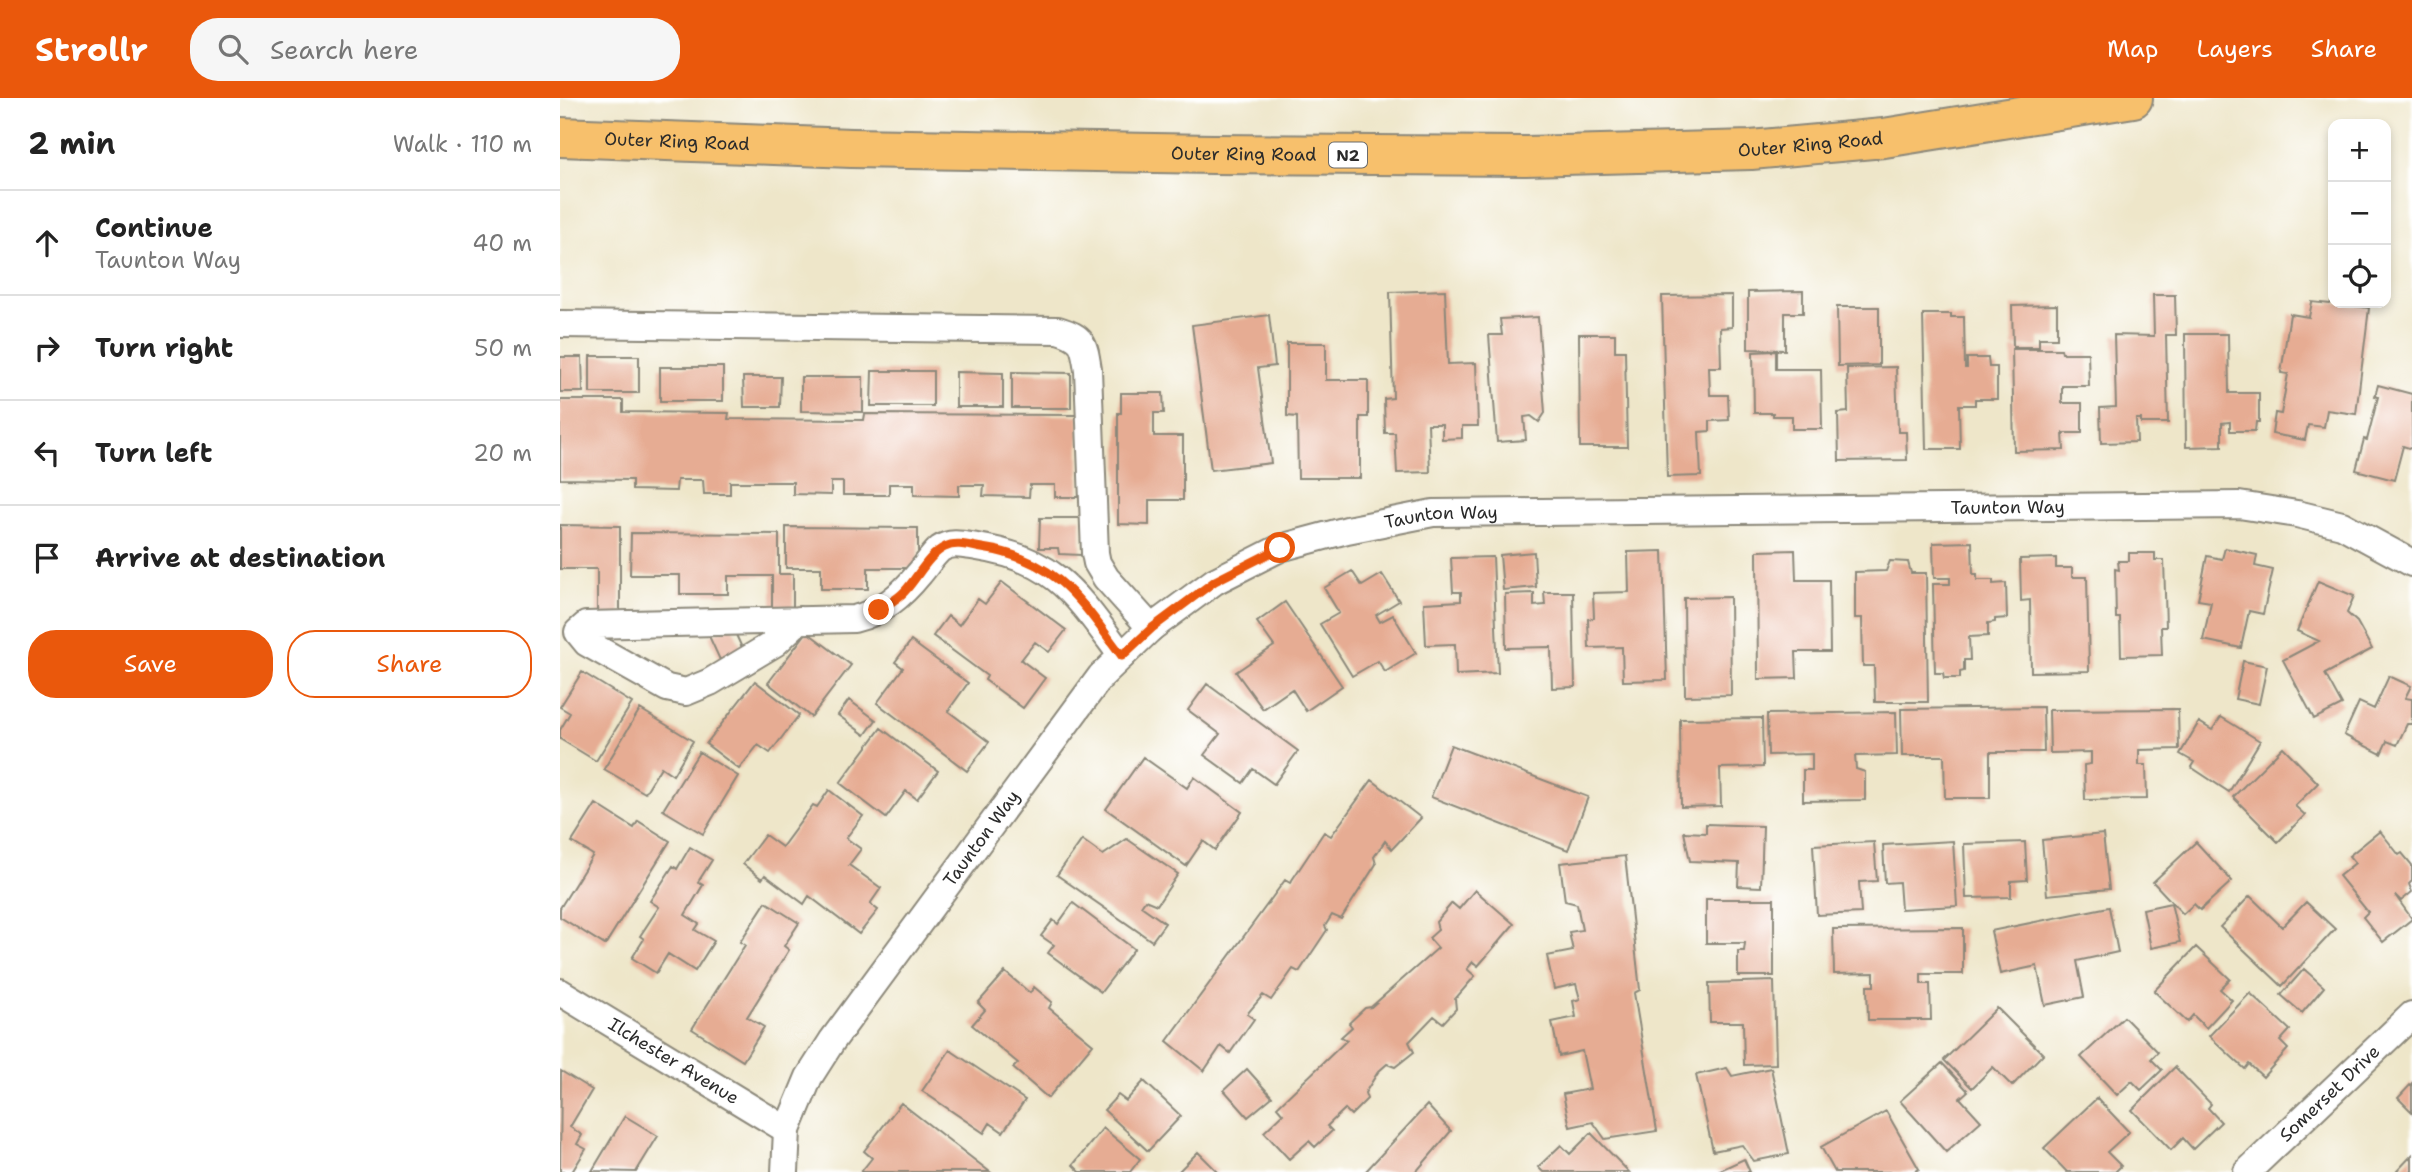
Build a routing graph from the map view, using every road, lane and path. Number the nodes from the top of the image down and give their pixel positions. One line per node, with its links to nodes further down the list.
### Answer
1 (2133, 98): 2 (highway, Outer Ring Road / N2)
2 (560, 137)
3 (560, 324): 6 (street)
4 (2412, 563): 6 (street, Taunton Way)
5 (799, 620): 5 (street); 7 (street)
6 (1152, 628): 7 (street, Taunton Way)
7 (1122, 656): 10 (street, Taunton Way)
8 (560, 992): 10 (street, Ilchester Avenue)
9 (2412, 1015): 12 (street, Somerset Drive)
10 (787, 1130): 11 (street, Taunton Way)
11 (785, 1172)
12 (2247, 1172)

